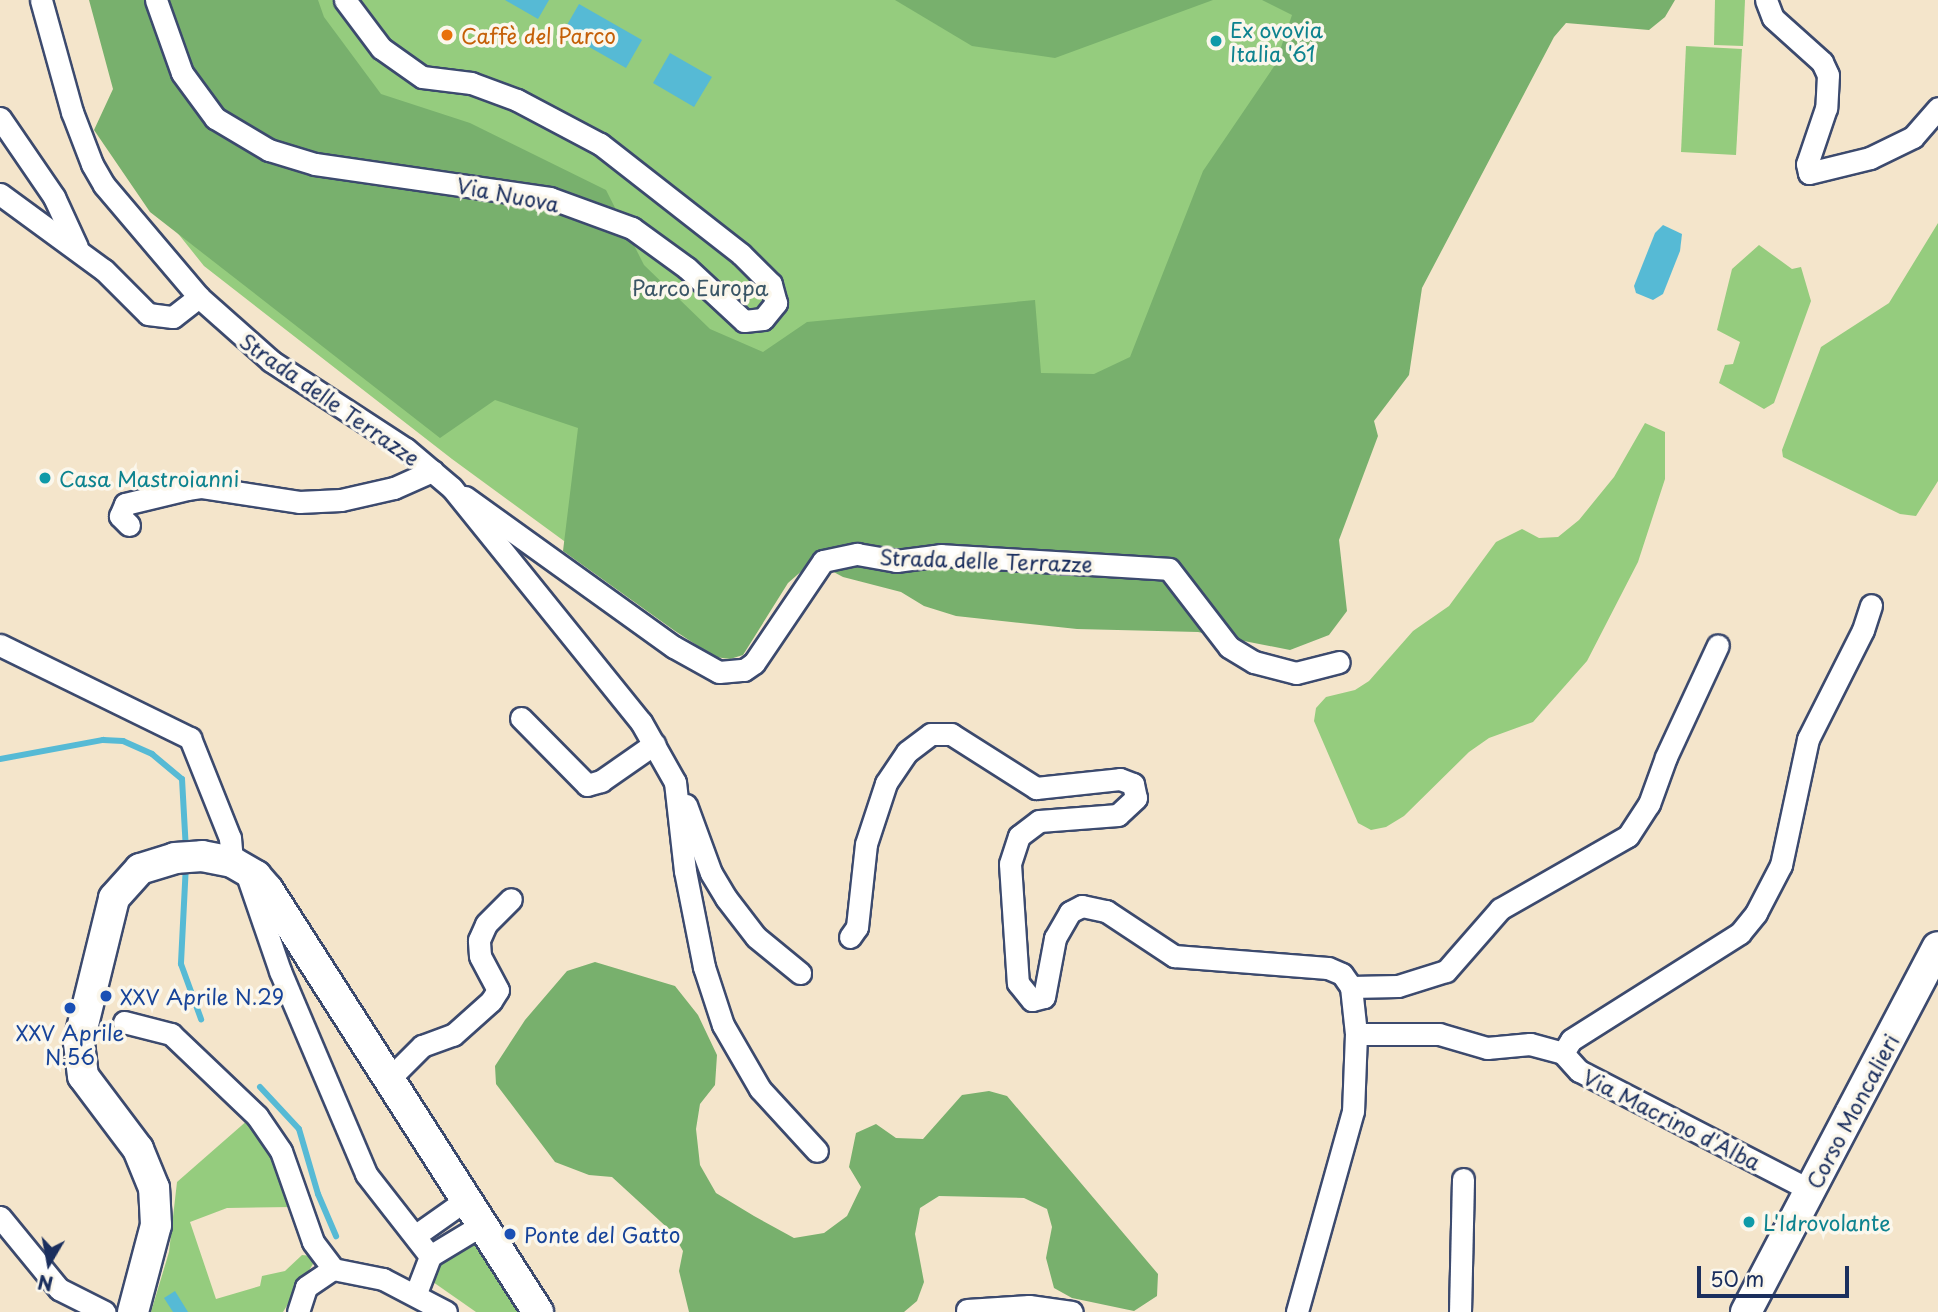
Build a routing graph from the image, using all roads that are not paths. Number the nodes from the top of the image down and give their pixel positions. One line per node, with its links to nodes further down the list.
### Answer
1 (41, 0): 9 (street, Strada delle Terrazze)
2 (156, 0): 3 (street, Via Nuova)
3 (345, 0)
4 (1766, 0): 5 (street)
5 (1938, 108)
6 (0, 118): 8 (street)
7 (0, 194): 8 (street)
8 (78, 249): 9 (street)
9 (200, 297): 10 (street, Strada delle Terrazze)
10 (432, 471): 11 (street, Strada delle Terrazze); 12 (street, Strada delle Terrazze)
11 (452, 488): 16 (street, Strada delle Terrazze); 18 (street, Strada delle Terrazze)
12 (128, 525)
13 (1871, 605): 28 (street, Via Macrino d'Alba)
14 (0, 645): 20 (street)
15 (1718, 645): 25 (street)
16 (1339, 662)
17 (521, 718): 18 (street)
18 (654, 744): 19 (street, Strada delle Terrazze)
19 (677, 793): 24 (street, Strada delle Terrazze); 30 (street, Strada delle Terrazze)
20 (239, 866): 29 (street); 36 (street); 42 (street)
21 (511, 899): 29 (street)
22 (850, 937): 25 (street)
23 (1938, 947): 32 (street, Corso Moncalieri)
24 (800, 973)
25 (1351, 987): 27 (street)
26 (124, 1022): 38 (street)
27 (1356, 1034): 28 (street); 47 (street)
28 (1563, 1052): 32 (street, Via Macrino d'Alba)
29 (389, 1079): 33 (street)
30 (817, 1151)
31 (1463, 1179): 48 (street)
32 (1810, 1190): 49 (street, Corso Moncalieri)
33 (467, 1199): 35 (street); 36 (street)
34 (0, 1217): 41 (street)
35 (483, 1224): 37 (street); 45 (street)
36 (416, 1235): 37 (street)
37 (430, 1256): 39 (street)
38 (334, 1269): 39 (street); 43 (street)
39 (416, 1293): 44 (street)
40 (967, 1310): 46 (street)
41 (105, 1312)
42 (133, 1312)
43 (298, 1312)
44 (446, 1312)
45 (538, 1312)
46 (1072, 1312)
47 (1297, 1312)
48 (1460, 1312)
49 (1746, 1312)

